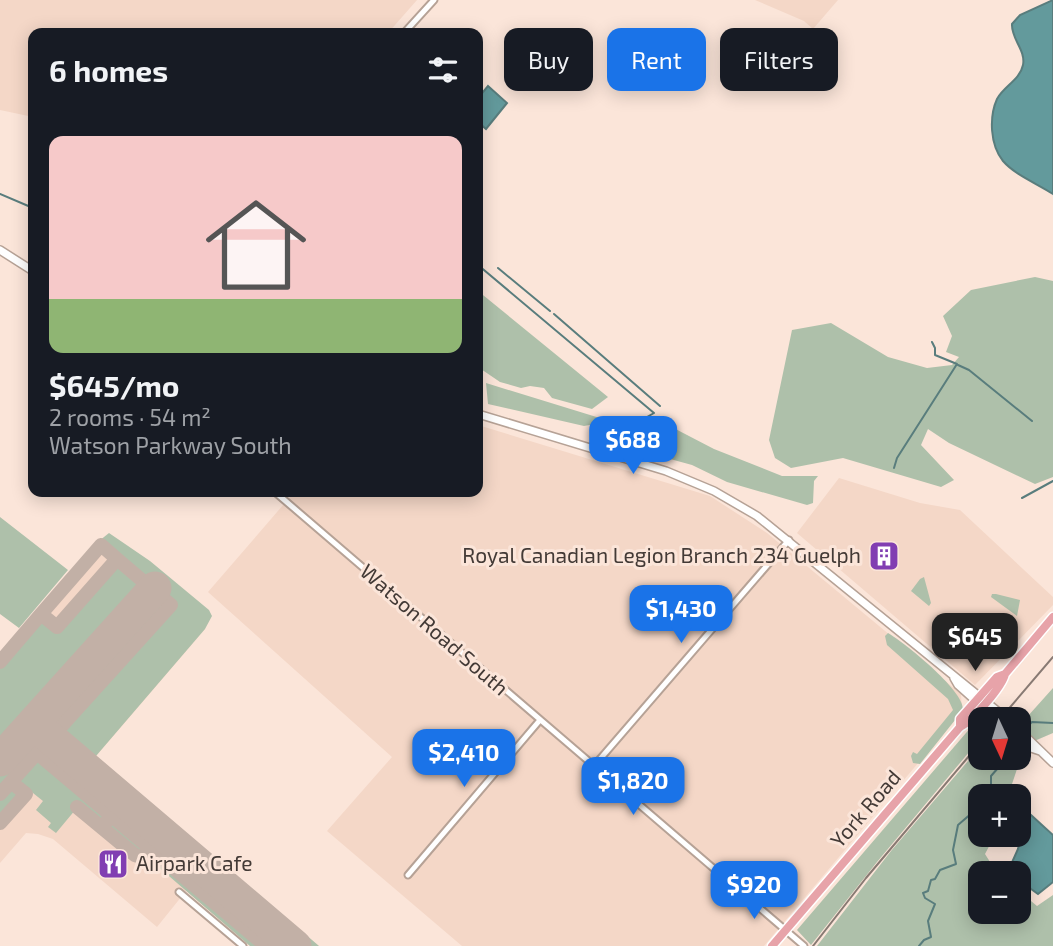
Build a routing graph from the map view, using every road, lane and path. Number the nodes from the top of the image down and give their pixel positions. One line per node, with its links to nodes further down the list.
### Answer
1 (434, 0): 2 (street)
2 (409, 28)
3 (0, 250): 4 (main road)
4 (28, 268)
5 (483, 416): 7 (main road)
6 (281, 497): 12 (street, Watson Road South)
7 (789, 540): 9 (main road); 15 (street)
8 (1053, 617): 9 (main road, York Road)
9 (981, 701): 10 (main road); 11 (main road); 18 (main road, York Road)
10 (986, 707)
11 (990, 707)
12 (540, 720): 15 (street, Watson Road South); 16 (street)
13 (1031, 745): 14 (main road)
14 (1053, 763)
15 (594, 766): 18 (street, Watson Road South)
16 (408, 875)
17 (179, 892): 19 (street)
18 (786, 930): 20 (main road, York Road); 21 (street, Watson Road South)
19 (243, 946)
20 (772, 946)
21 (804, 946)

